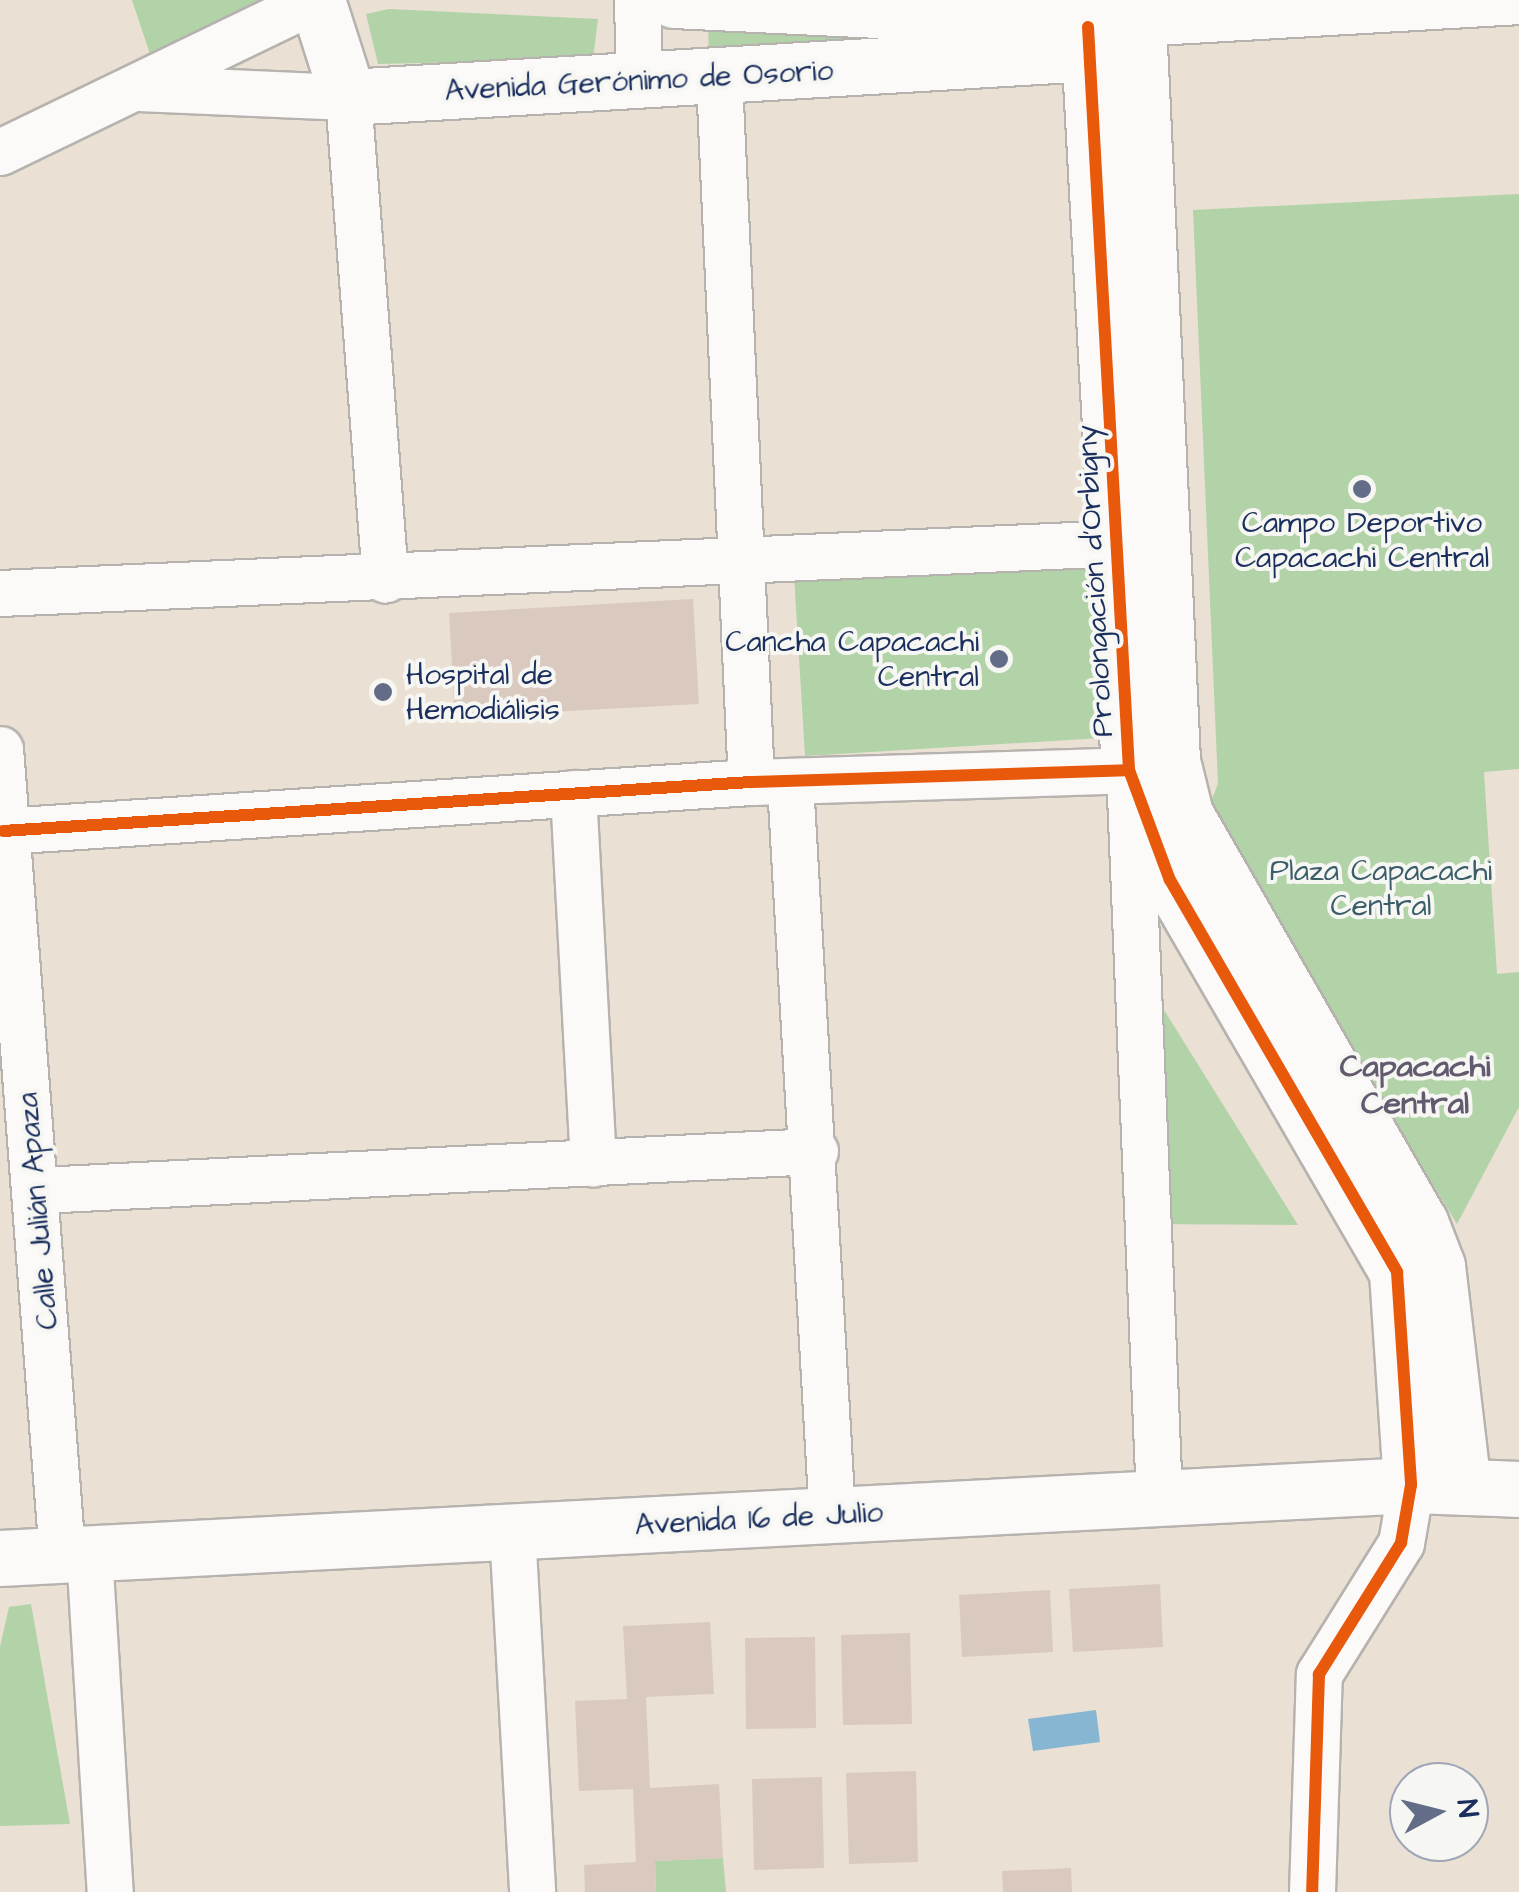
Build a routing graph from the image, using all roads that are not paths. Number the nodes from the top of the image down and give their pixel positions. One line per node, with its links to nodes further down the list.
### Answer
1 (316, 0): 8 (street, Avenida Gerónimo de Osorio); 9 (street)
2 (636, 0): 7 (street)
3 (674, 0): 5 (street, Avenida Gerónimo de Osorio)
4 (1519, 1): 5 (street, Avenida Gerónimo de Osorio)
5 (1114, 38): 6 (street, Avenida Gerónimo de Osorio); 11 (street, Prolongación d'Orbigny); 24 (street)
6 (718, 80): 7 (street, Avenida Gerónimo de Osorio); 12 (street)
7 (639, 82): 9 (street, Avenida Gerónimo de Osorio)
8 (138, 88): 9 (street, Avenida Gerónimo de Osorio); 10 (street, Avenida Gerónimo de Osorio)
9 (348, 96): 13 (street)
10 (0, 152)
11 (1120, 543): 12 (street); 16 (street, Prolongación d'Orbigny)
12 (744, 560): 13 (street); 17 (street)
13 (385, 580): 14 (street)
14 (0, 593)
15 (0, 749): 19 (street, Calle Julián Apaza)
16 (1128, 770): 17 (street); 24 (street, Prolongación d'Orbigny); 26 (street)
17 (771, 783): 18 (street); 21 (street)
18 (573, 793): 19 (street); 22 (street)
19 (3, 831): 20 (street, Calle Julián Apaza)
20 (5, 912): 23 (street, Calle Julián Apaza)
21 (816, 1151): 22 (street); 27 (street)
22 (593, 1163): 23 (street)
23 (40, 1190): 29 (street, Calle Julián Apaza)
24 (1437, 1485): 25 (street, Avenida 16 de Julio); 26 (street, Avenida 16 de Julio); 33 (street)
25 (1519, 1489)
26 (1159, 1498): 27 (street, Avenida 16 de Julio)
27 (832, 1514): 28 (street, Avenida 16 de Julio)
28 (512, 1532): 29 (street, Avenida 16 de Julio); 32 (street)
29 (75, 1554): 30 (street, Avenida 16 de Julio); 31 (street, Calle Julián Apaza)
30 (0, 1558)
31 (110, 1892)
32 (532, 1892)
33 (1312, 1892)

